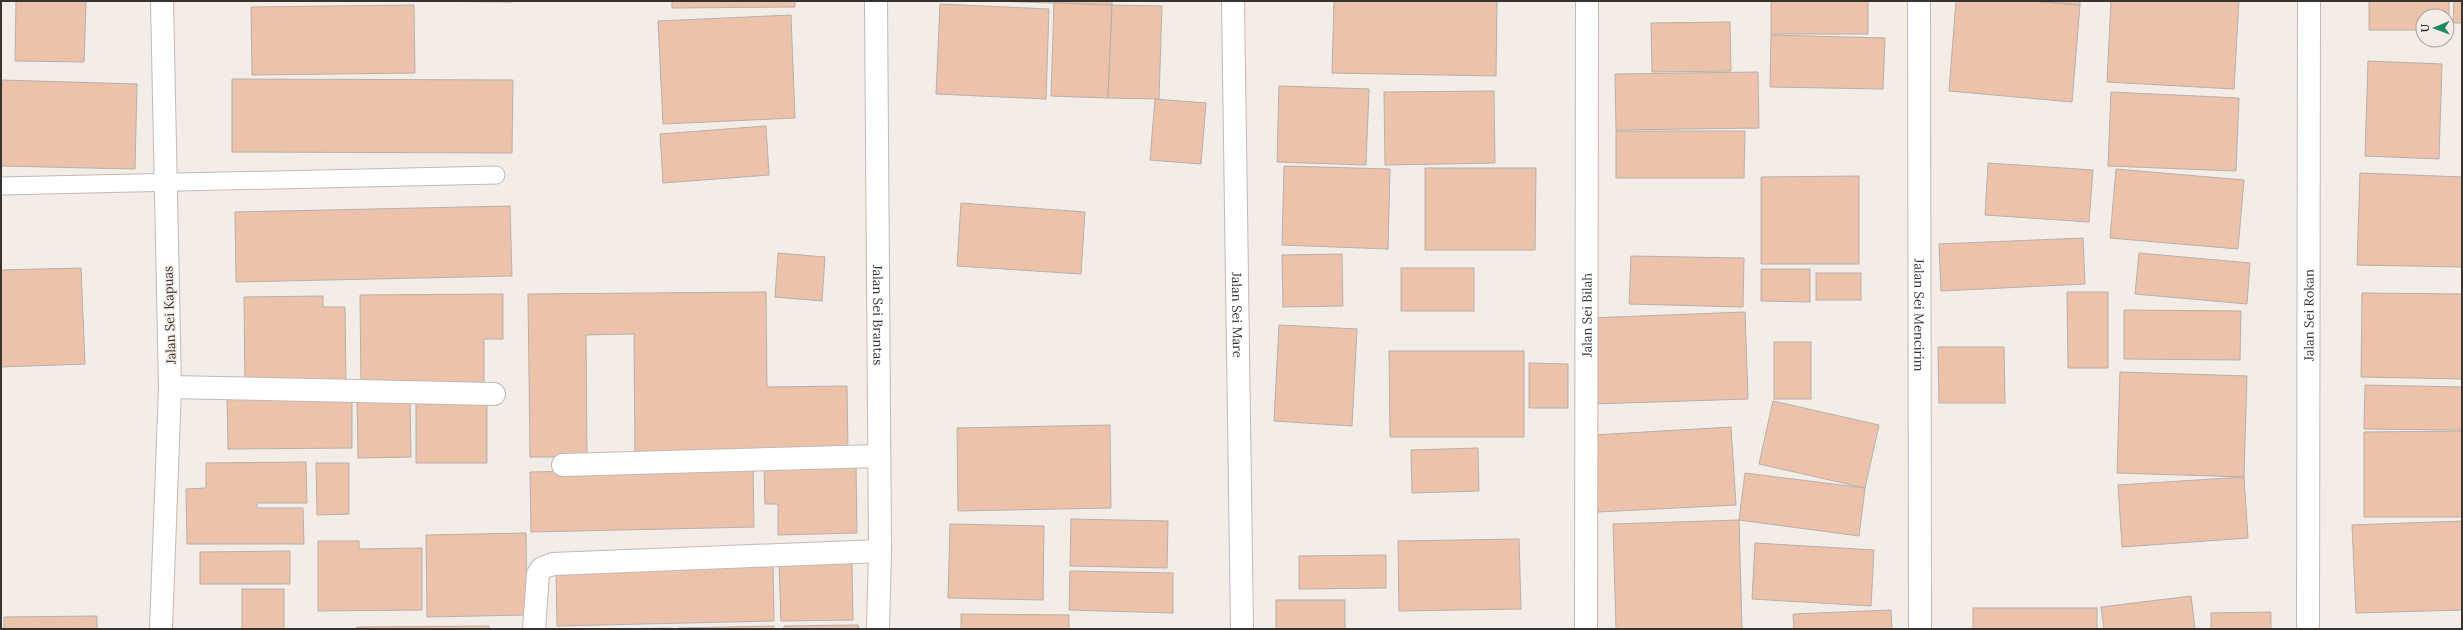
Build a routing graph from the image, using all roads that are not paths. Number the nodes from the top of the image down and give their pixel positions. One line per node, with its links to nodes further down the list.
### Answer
1 (162, 1): 8 (street, Jalan Sei Kapuas)
2 (876, 1): 12 (street, Jalan Sei Brantas)
3 (1233, 1): 18 (street, Jalan Sei Mare)
4 (1587, 1): 19 (street, Jalan Sei Bilah)
5 (1919, 1): 20 (street, Jalan Sei Mencirim)
6 (2310, 1): 21 (street, Jalan Sei Rokan)
7 (496, 175): 8 (lane)
8 (165, 184): 9 (lane); 10 (street, Jalan Sei Kapuas)
9 (1, 186)
10 (170, 387): 11 (street); 15 (street, Jalan Sei Kapuas)
11 (494, 394)
12 (879, 456): 13 (street); 14 (street, Jalan Sei Brantas)
13 (563, 465)
14 (880, 551): 16 (street); 17 (street, Jalan Sei Brantas)
15 (161, 629)
16 (534, 629)
17 (878, 629)
18 (1242, 629)
19 (1586, 629)
20 (1920, 629)
21 (2308, 629)

